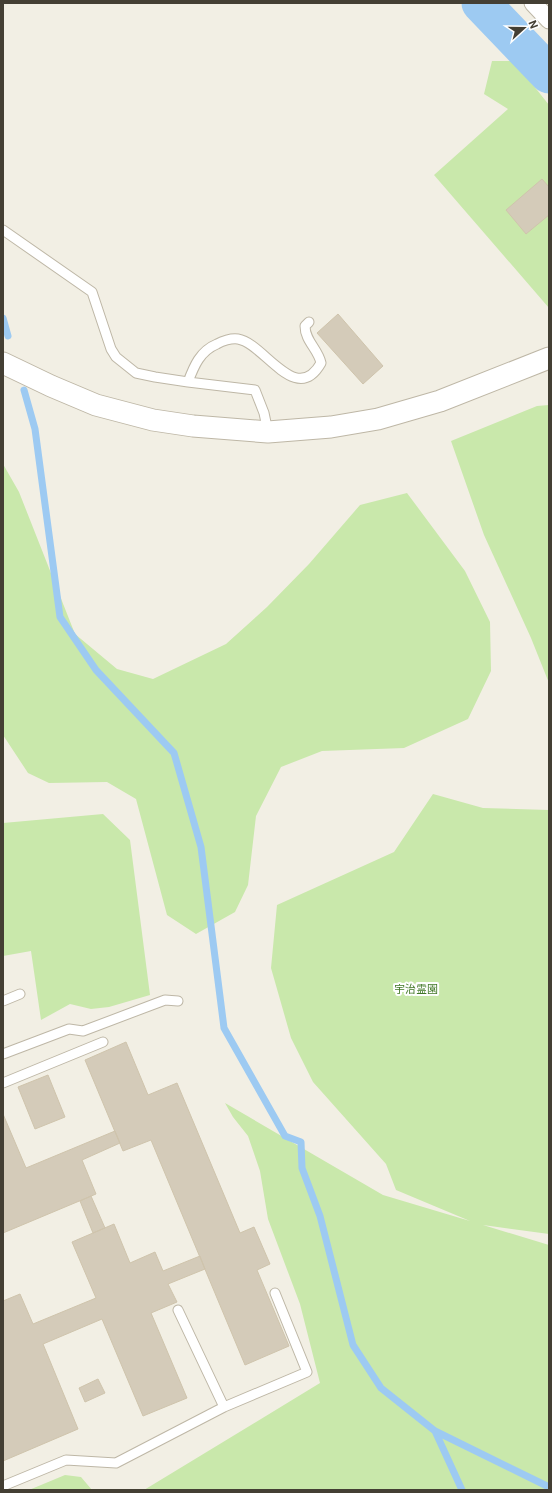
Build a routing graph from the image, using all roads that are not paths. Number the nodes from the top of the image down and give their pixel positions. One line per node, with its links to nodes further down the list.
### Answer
1 (533, 3): 2 (street)
2 (549, 20)
3 (3, 230): 7 (lane)
4 (309, 322): 7 (lane)
5 (549, 358): 8 (street)
6 (3, 363): 8 (street)
7 (188, 382): 8 (lane)
8 (268, 432)
9 (20, 994): 10 (lane)
10 (3, 1001)
11 (178, 1001): 13 (lane)
12 (102, 1042): 14 (lane)
13 (3, 1054)
14 (3, 1083)
15 (275, 1293): 17 (lane)
16 (178, 1310): 17 (lane)
17 (224, 1407): 18 (lane)
18 (3, 1486)

